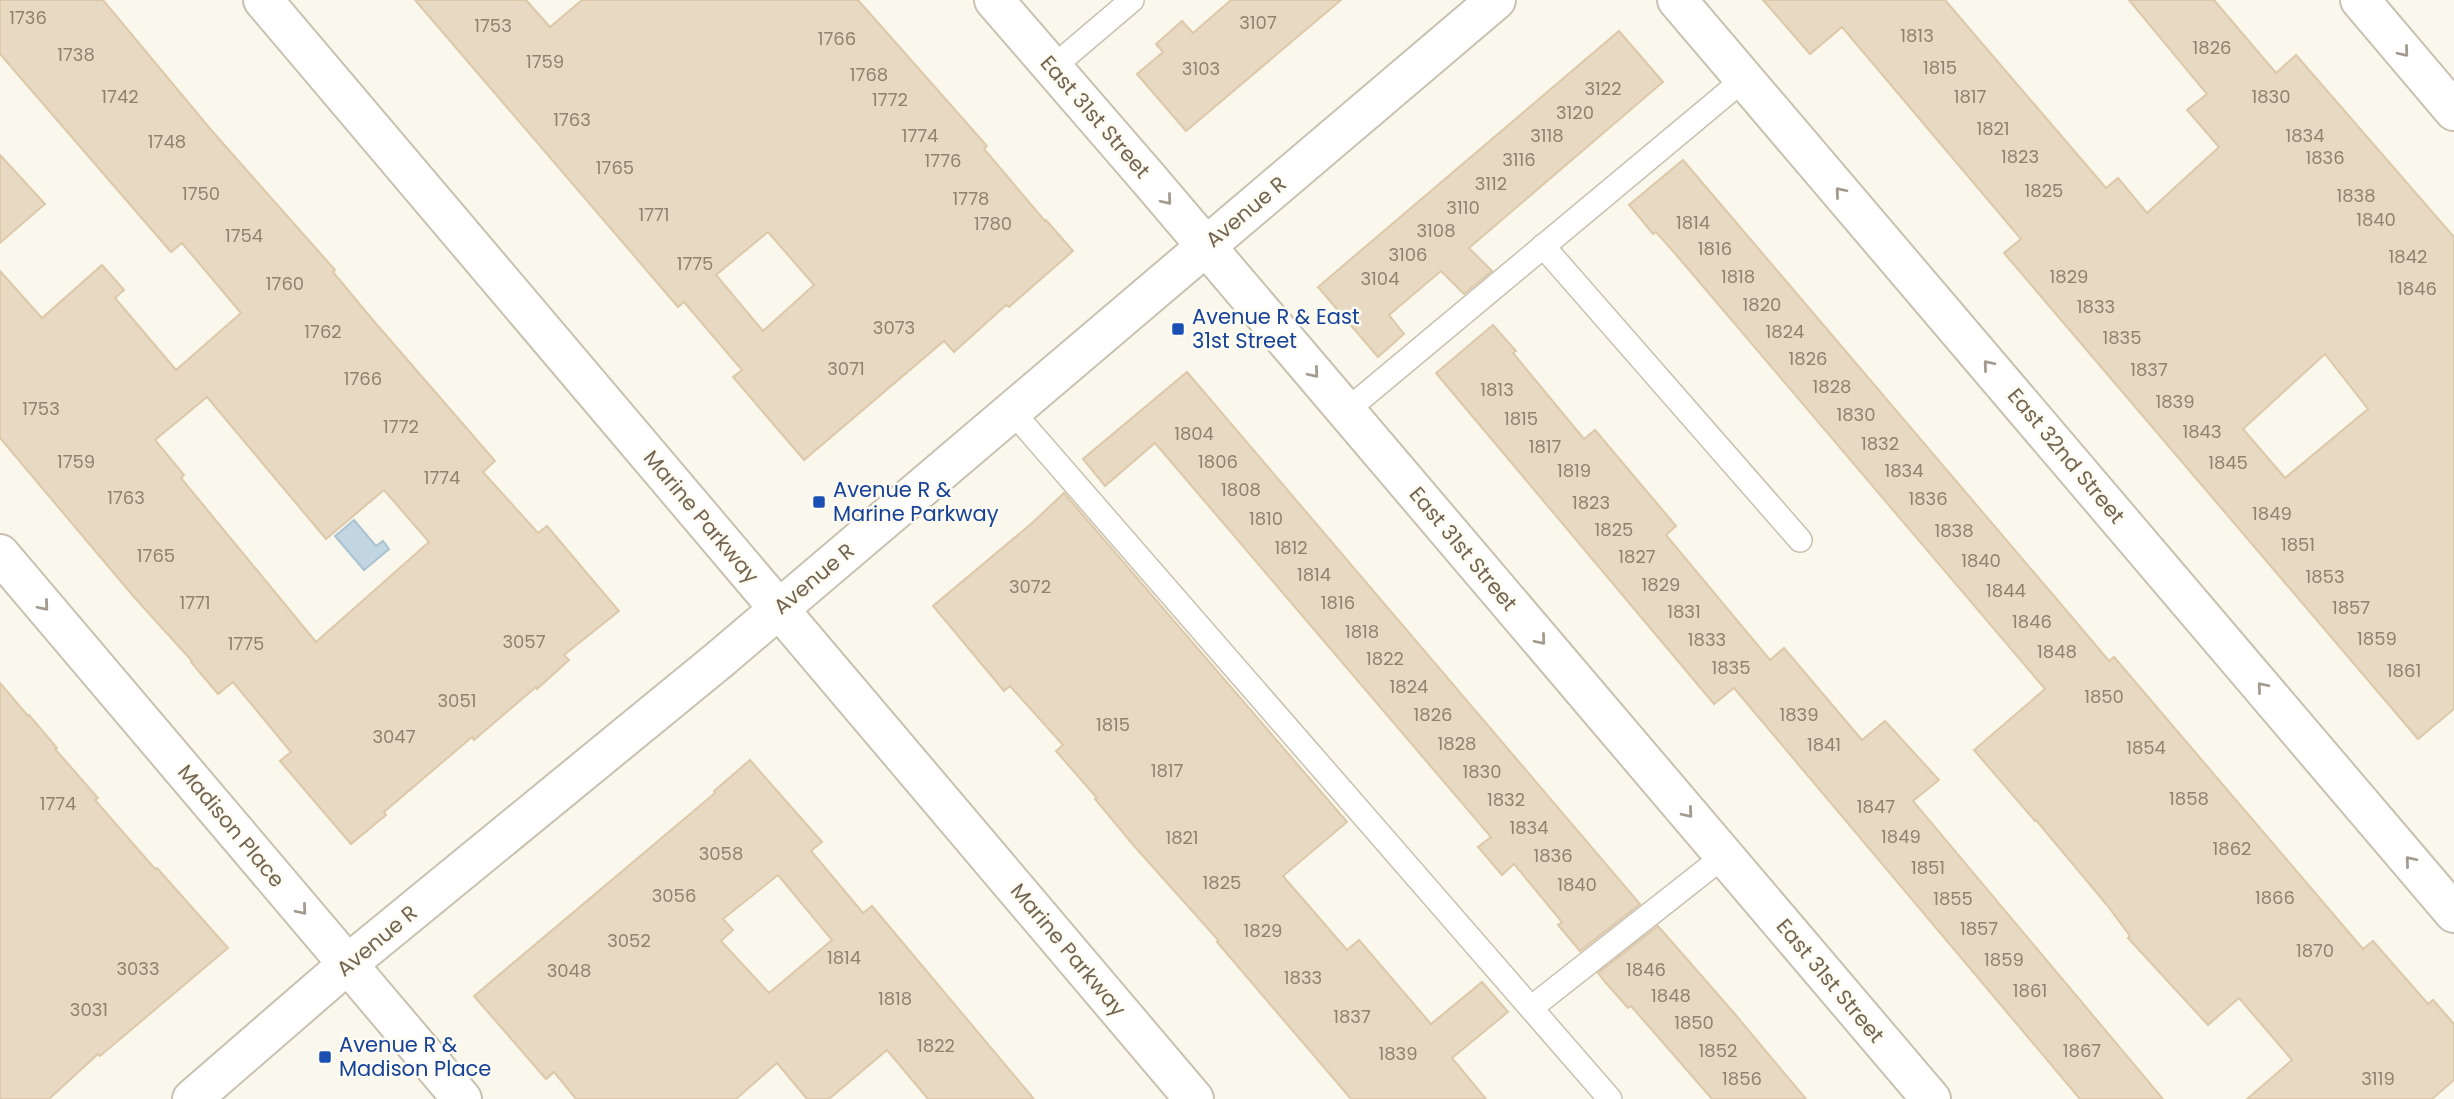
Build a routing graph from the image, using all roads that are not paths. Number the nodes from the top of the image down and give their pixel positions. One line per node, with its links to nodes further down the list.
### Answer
1 (263, 0): 16 (street, Marine Parkway)
2 (994, 0): 7 (street, East 31st Street)
3 (1132, 0): 7 (lane)
4 (1496, 0): 10 (street, Avenue R)
5 (1677, 0): 8 (street, East 32nd Street)
6 (2360, 0): 9 (street, one-way to 9)
7 (1052, 68): 10 (street, East 31st Street, one-way to 10)
8 (1744, 79): 11 (lane); 18 (street, East 32nd Street, one-way to 8)
9 (2454, 111)
10 (1206, 246): 12 (street, Avenue R); 13 (street, East 31st Street, one-way to 13)
11 (1543, 246): 13 (lane); 14 (lane)
12 (1011, 410): 16 (street, Avenue R); 20 (lane)
13 (1346, 411): 17 (street, East 31st Street, one-way to 17)
14 (1800, 540)
15 (0, 554): 19 (street, Madison Place, one-way to 19)
16 (779, 609): 19 (street, Avenue R); 23 (street, Marine Parkway)
17 (1724, 856): 20 (lane); 25 (street, East 31st Street)
18 (2454, 913)
19 (349, 963): 21 (street, Avenue R); 22 (street, Madison Place)
20 (1531, 1008): 24 (lane)
21 (192, 1099)
22 (462, 1099)
23 (1194, 1099)
24 (1610, 1099)
25 (1931, 1099)

